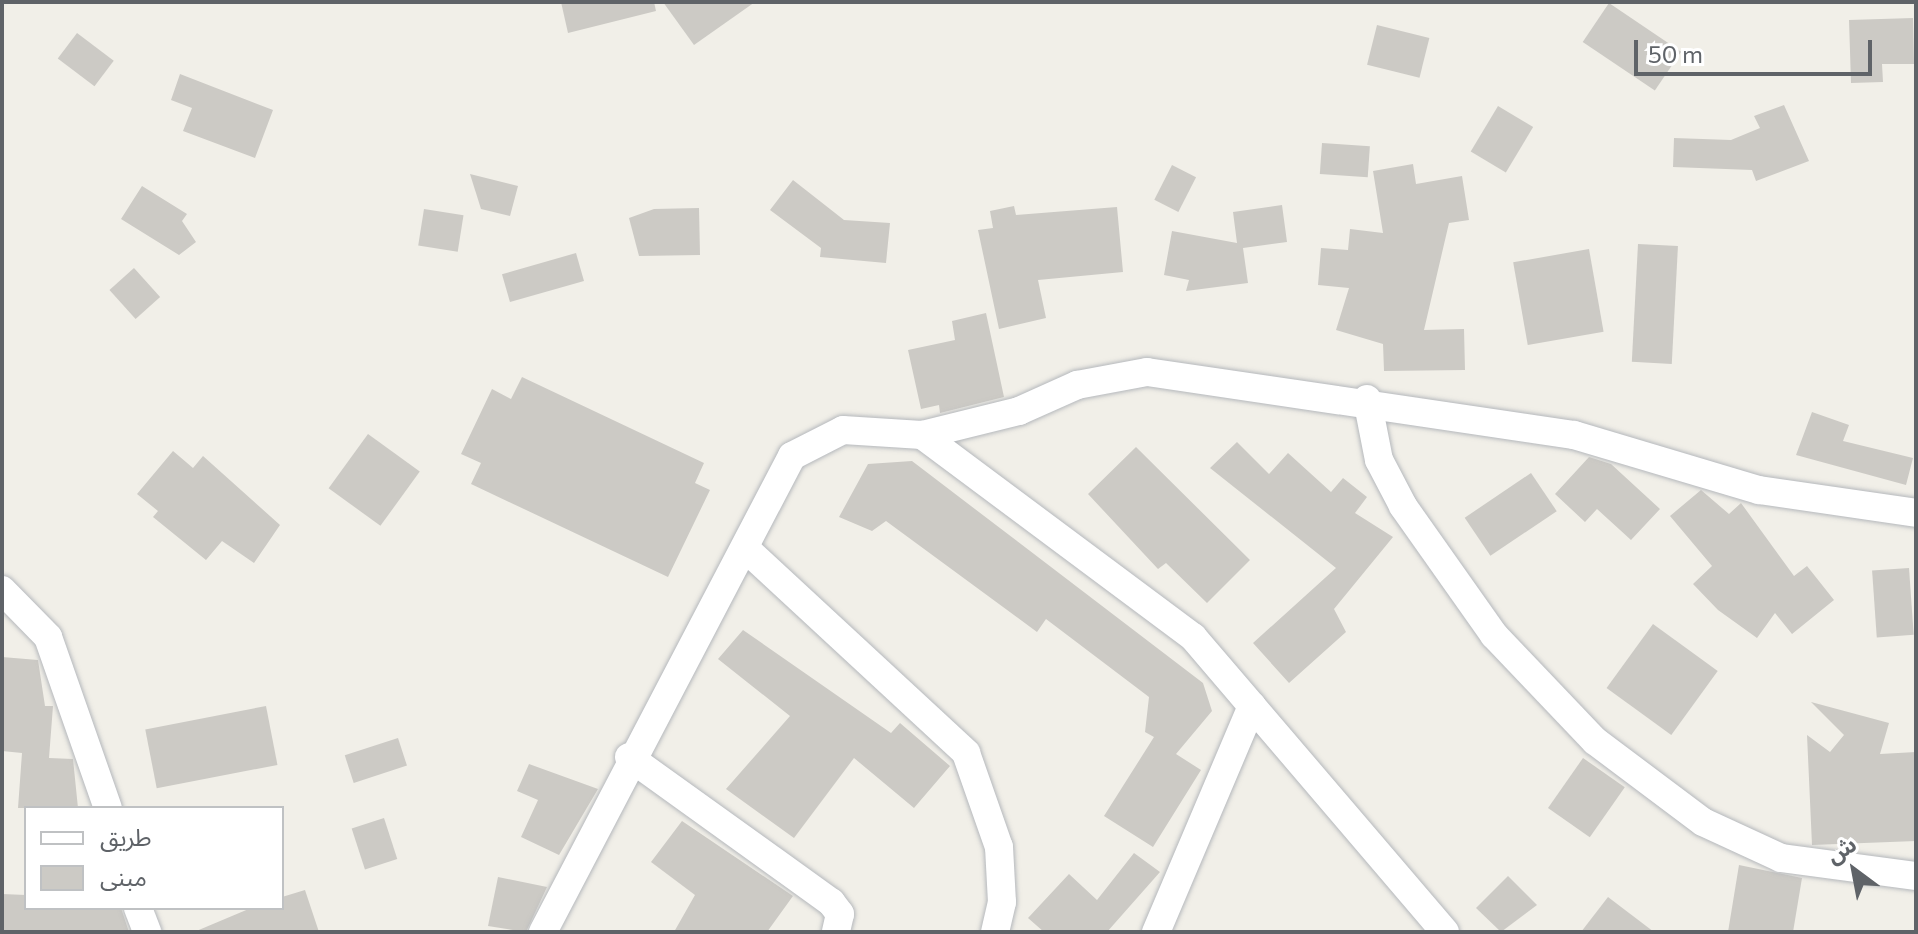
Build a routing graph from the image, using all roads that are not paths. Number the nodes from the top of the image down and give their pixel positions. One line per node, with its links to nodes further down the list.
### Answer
1 (1367, 399): 2 (street); 3 (street); 9 (street)
2 (922, 435): 4 (street); 6 (street)
3 (1916, 513)
4 (746, 549): 7 (street); 14 (street)
5 (2, 590): 8 (street)
6 (1252, 706): 15 (street); 16 (street)
7 (629, 757): 12 (street); 13 (street)
8 (107, 806)
9 (1916, 876)
10 (139, 910): 11 (street)
11 (147, 932)
12 (543, 932)
13 (836, 932)
14 (995, 932)
15 (1156, 932)
16 (1445, 932)

